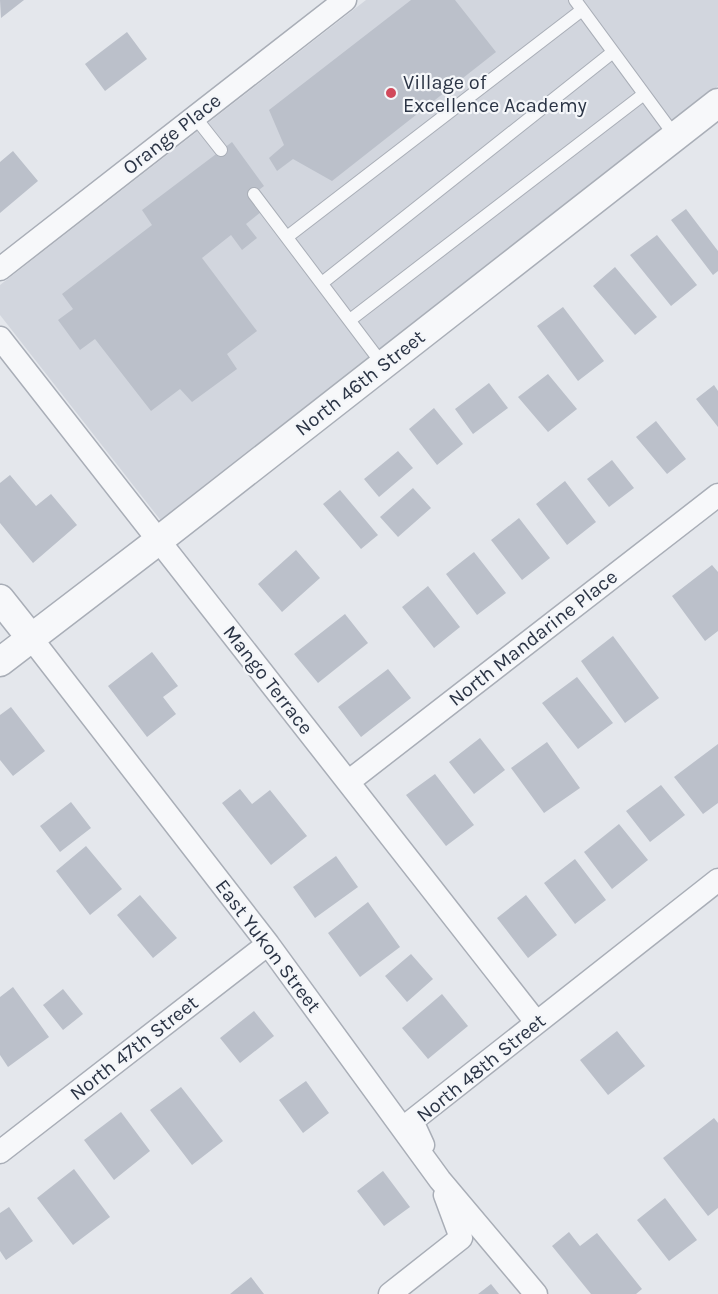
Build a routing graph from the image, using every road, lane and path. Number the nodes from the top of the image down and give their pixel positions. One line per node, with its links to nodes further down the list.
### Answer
1 (345, 0): 6 (street, Orange Place)
2 (579, 5): 3 (lane); 10 (lane)
3 (613, 52): 4 (lane); 12 (lane)
4 (644, 94): 7 (lane); 13 (lane)
5 (718, 103): 7 (street, North 46th Street)
6 (195, 117): 8 (lane); 11 (street, Orange Place)
7 (675, 136): 15 (street, North 46th Street)
8 (221, 150)
9 (254, 194): 10 (lane)
10 (287, 237): 12 (lane)
11 (0, 269)
12 (322, 283): 13 (lane)
13 (350, 320): 15 (lane)
14 (0, 338): 17 (street, Mango Terrace)
15 (383, 365): 17 (street, North 46th Street)
16 (718, 495): 21 (street, North Mandarine Place)
17 (158, 541): 19 (street, North 46th Street); 21 (street, Mango Terrace)
18 (0, 599): 19 (street, East Yukon Street)
19 (30, 638): 20 (street, North 46th Street); 23 (street, East Yukon Street)
20 (0, 662)
21 (348, 782): 24 (street, Mango Terrace)
22 (718, 880): 24 (street, North 48th Street)
23 (268, 944): 25 (street, North 47th Street); 26 (street, East Yukon Street)
24 (536, 1022): 26 (street, North 48th Street)
25 (0, 1152)
26 (440, 1180): 27 (street, North 48th Street); 28 (street, East Yukon Street)
27 (390, 1294)
28 (536, 1294)

